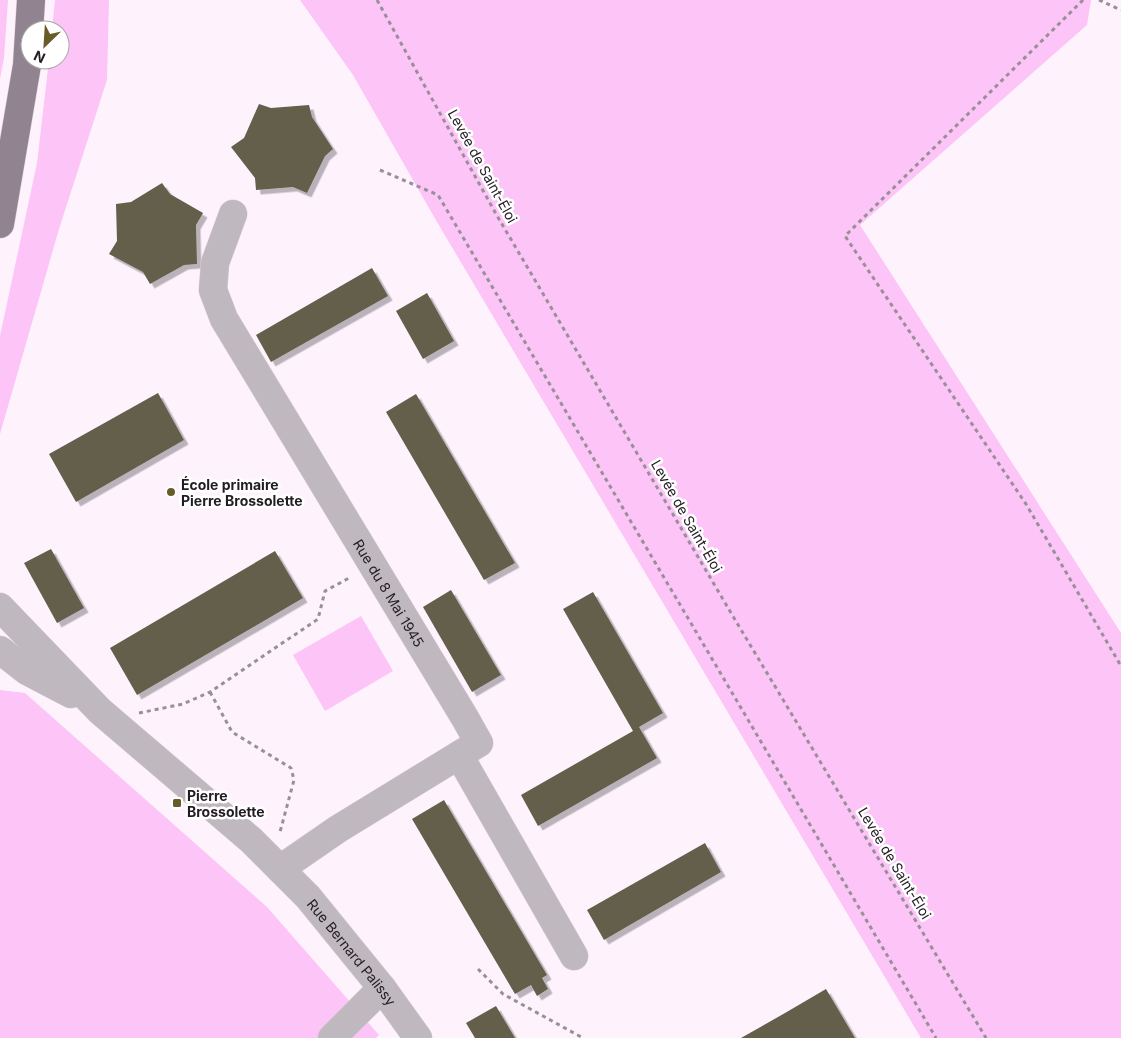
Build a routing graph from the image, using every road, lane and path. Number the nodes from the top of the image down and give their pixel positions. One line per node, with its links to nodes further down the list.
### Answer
1 (31, 0): 8 (main road)
2 (377, 0): 27 (path, Levée de Saint-Éloi)
3 (1083, 0): 12 (path)
4 (1099, 0): 5 (path)
5 (1121, 10)
6 (380, 170): 26 (path)
7 (233, 214): 9 (street, Rue du 8 Mai 1945)
8 (0, 224)
9 (372, 565): 15 (path); 18 (street, Rue du 8 Mai 1945)
10 (0, 607): 16 (street, Rue Bernard Palissy)
11 (0, 650): 13 (street, Rue Bernard Palissy)
12 (1121, 666)
13 (27, 671): 14 (street, Rue Bernard Palissy); 16 (street, Rue Bernard Palissy)
14 (0, 673)
15 (210, 692): 17 (path); 19 (path)
16 (100, 711): 19 (street, Rue Bernard Palissy)
17 (137, 713)
18 (459, 756): 19 (street); 20 (street)
19 (290, 861): 22 (street, Rue Bernard Palissy)
20 (574, 956)
21 (478, 968): 25 (path)
22 (382, 988): 23 (street); 24 (street, Rue Bernard Palissy)
23 (332, 1038)
24 (418, 1038)
25 (583, 1038)
26 (936, 1038)
27 (986, 1038)

